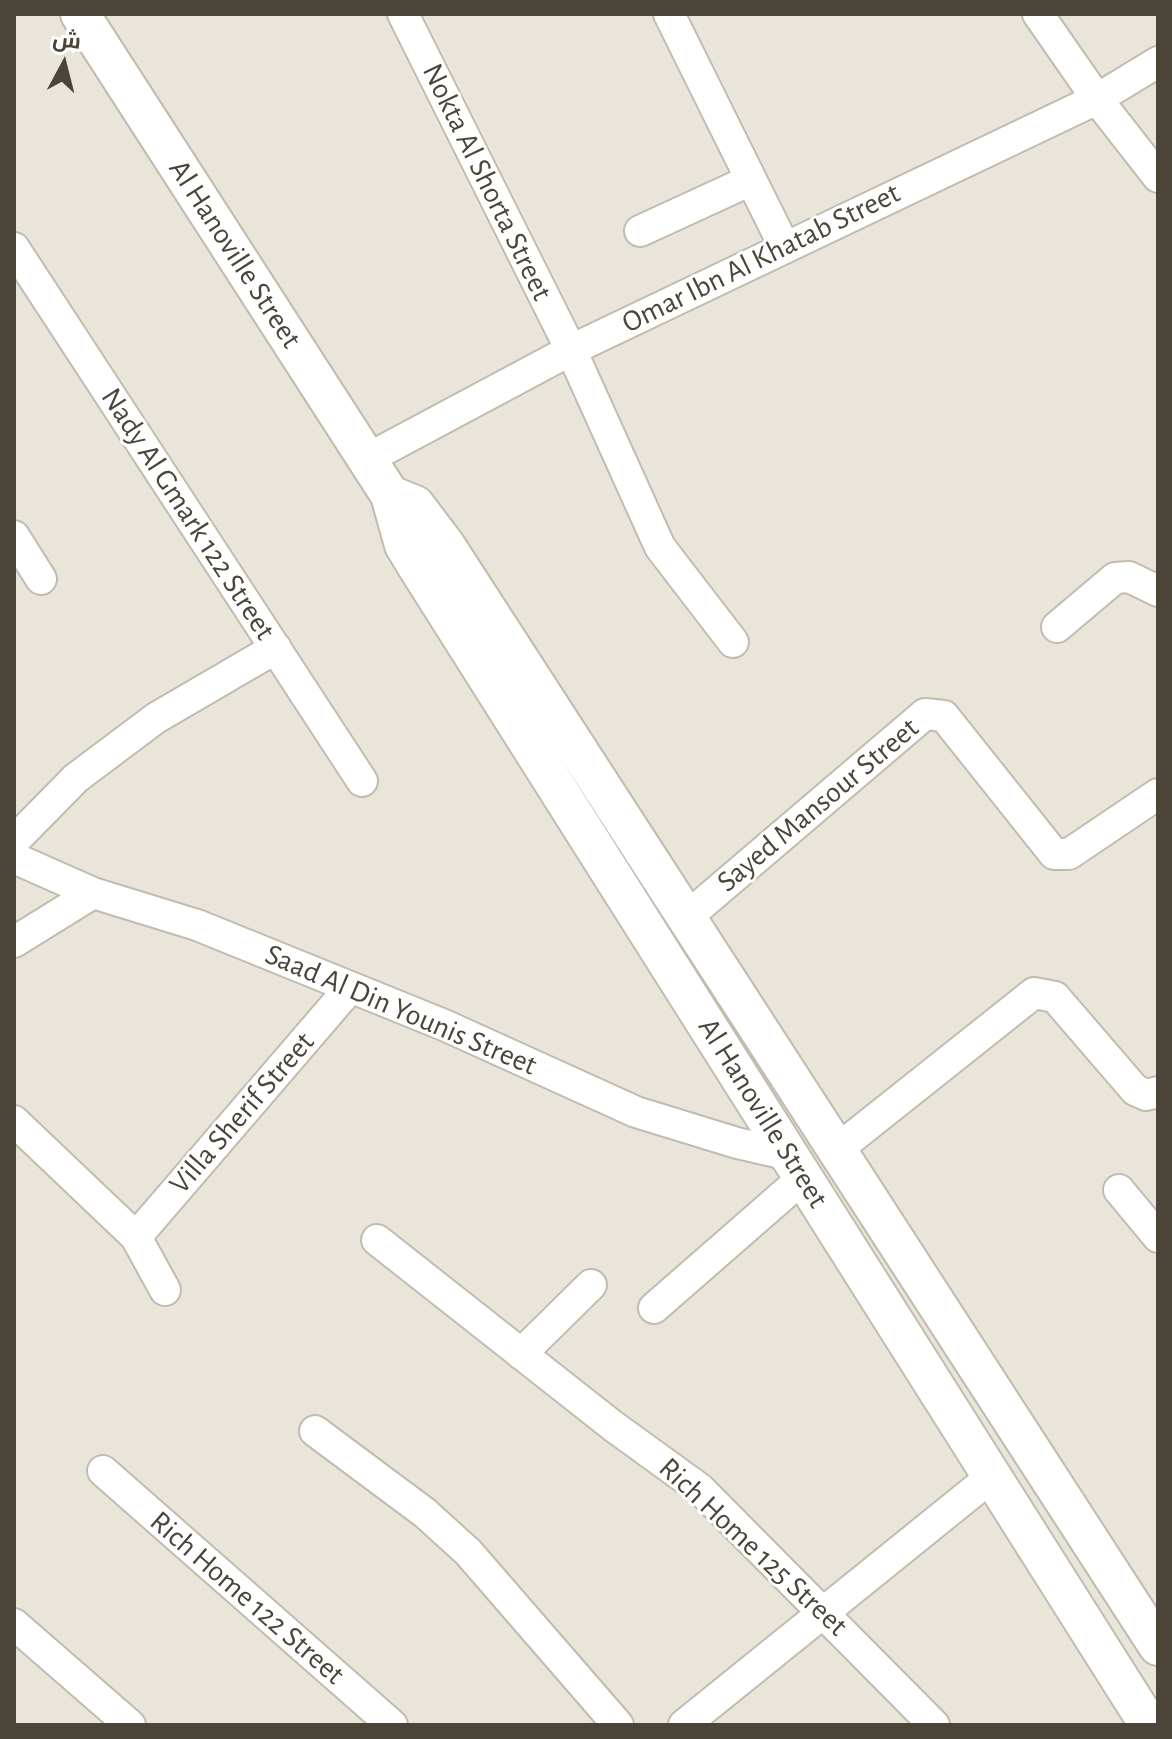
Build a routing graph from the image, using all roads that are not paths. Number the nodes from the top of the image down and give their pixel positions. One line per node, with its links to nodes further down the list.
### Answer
1 (80, 14): 13 (street, Al Hanoville Street)
2 (403, 14): 12 (street, Nokta Al Shorta Street)
3 (669, 14): 8 (street)
4 (1038, 14): 6 (street)
5 (1158, 62): 6 (street, Omar Ibn Al Khatab Street)
6 (1097, 99): 7 (street); 10 (street, Omar Ibn Al Khatab Street)
7 (1158, 177)
8 (751, 180): 9 (street); 10 (street)
9 (640, 231)
10 (784, 246): 12 (street, Omar Ibn Al Khatab Street)
11 (14, 248): 20 (street, Nady Al Gmark 122 Street)
12 (571, 350): 13 (street, Omar Ibn Al Khatab Street); 19 (street, Nokta Al Shorta Street)
13 (367, 459): 14 (street, Al Hanoville Street)
14 (390, 495): 26 (street, Al Hanoville Street); 32 (street, Al Hanoville Street)
15 (14, 536): 16 (street)
16 (41, 579)
17 (1158, 591): 18 (street)
18 (1057, 627)
19 (733, 642)
20 (276, 648): 21 (street, Nady Al Gmark 122 Street); 23 (street)
21 (362, 781)
22 (1158, 794): 26 (street, Sayed Mansour Street)
23 (14, 841)
24 (14, 858): 25 (street, Saad Al Din Younis Street)
25 (93, 893): 27 (street); 28 (street, Saad Al Din Younis Street)
26 (688, 916): 31 (street, Al Hanoville Street)
27 (14, 942)
28 (349, 989): 32 (street, Saad Al Din Younis Street); 34 (street, Villa Sherif Street)
29 (1158, 1092): 31 (street)
30 (14, 1121): 34 (street)
31 (839, 1148): 46 (street, Al Hanoville Street)
32 (796, 1166): 39 (street); 43 (street, Al Hanoville Street)
33 (1119, 1190): 35 (street)
34 (136, 1237): 38 (street)
35 (1158, 1237)
36 (377, 1240): 40 (street, Rich Home 125 Street)
37 (591, 1285): 40 (street)
38 (165, 1290)
39 (654, 1308)
40 (521, 1354): 44 (street, Rich Home 125 Street)
41 (315, 1431): 50 (street)
42 (103, 1471): 49 (street, Rich Home 122 Street)
43 (990, 1478): 44 (street); 47 (street, Al Hanoville Street)
44 (826, 1614): 51 (street); 52 (street, Rich Home 125 Street)
45 (14, 1624): 48 (street)
46 (1156, 1639)
47 (1135, 1719)
48 (130, 1725)
49 (392, 1725)
50 (618, 1725)
51 (684, 1725)
52 (934, 1725)

